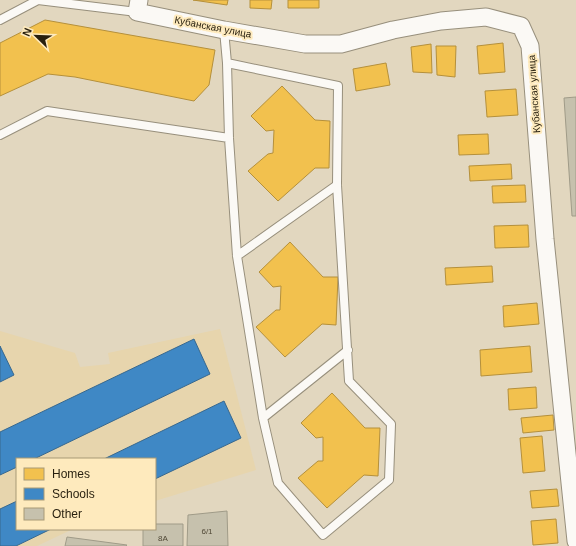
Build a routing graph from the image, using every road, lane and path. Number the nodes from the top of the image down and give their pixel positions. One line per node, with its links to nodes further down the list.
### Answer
1 (138, 6): 2 (lane); 3 (street, Кубанская улица)
2 (0, 20)
3 (224, 30): 4 (lane); 11 (street, Кубанская улица)
4 (227, 63): 6 (lane); 7 (lane)
5 (0, 135): 6 (lane)
6 (229, 138): 8 (lane)
7 (337, 185): 8 (lane); 9 (lane)
8 (237, 256): 10 (lane)
9 (348, 350): 10 (lane); 10 (lane)
10 (263, 418)
11 (576, 541)

